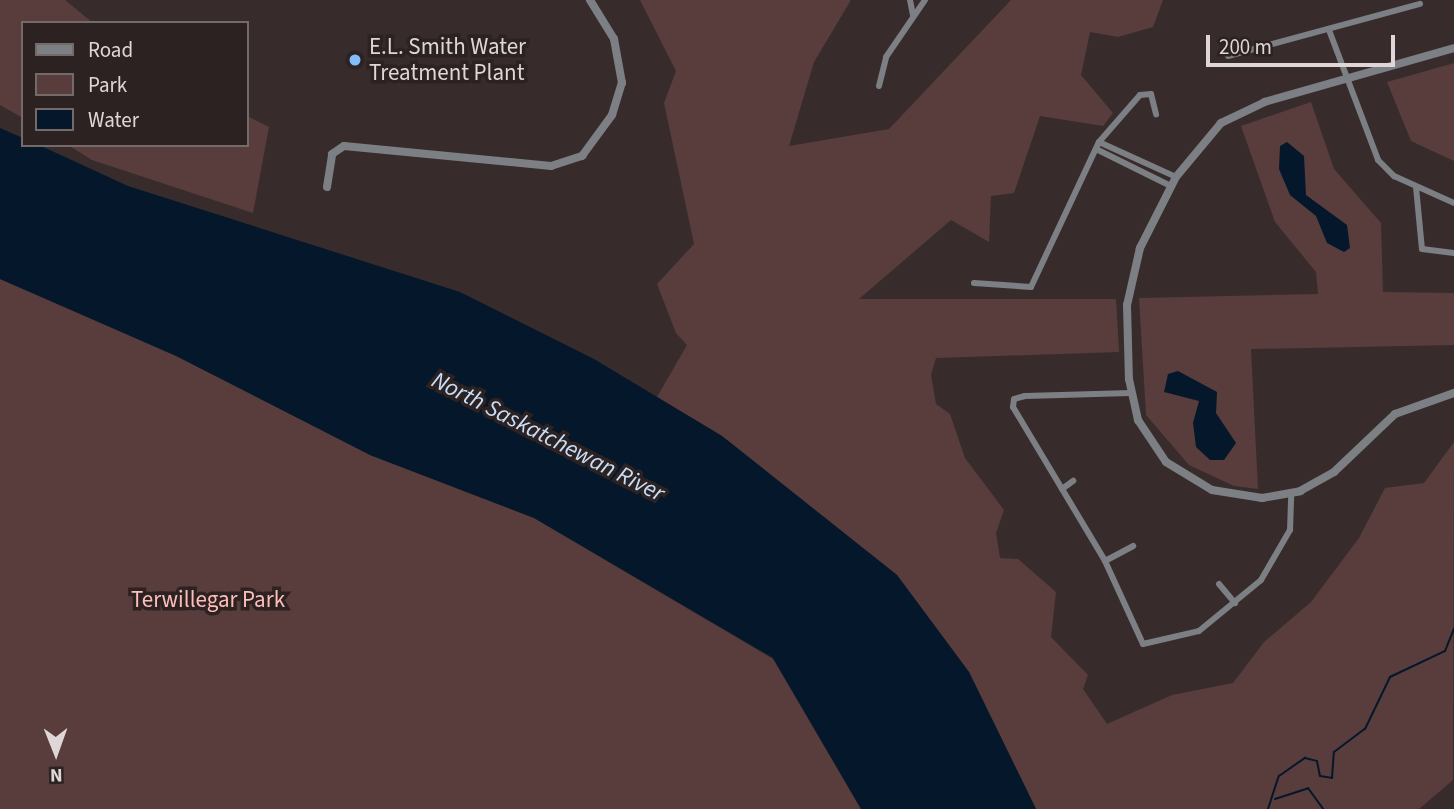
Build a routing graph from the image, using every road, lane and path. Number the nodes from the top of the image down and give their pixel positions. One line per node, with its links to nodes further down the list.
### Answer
1 (590, 0): 15 (street)
2 (910, 0): 5 (street)
3 (925, 0): 5 (street)
4 (1420, 4): 6 (street)
5 (913, 16): 10 (street)
6 (1329, 30): 8 (street); 9 (street)
7 (1454, 48): 9 (street)
8 (1228, 56)
9 (1343, 80): 13 (street); 16 (street)
10 (879, 86)
11 (1156, 114): 12 (street)
12 (1097, 146): 13 (street); 14 (street); 19 (street)
13 (1176, 177): 14 (street)
14 (1171, 186): 20 (street)
15 (327, 187)
16 (1416, 187): 17 (street); 18 (street)
17 (1454, 203)
18 (1454, 253)
19 (974, 283)
20 (1131, 393): 23 (street); 24 (street)
21 (1454, 393): 24 (street)
22 (1073, 481): 23 (street)
23 (1062, 489): 26 (street)
24 (1291, 493): 28 (street)
25 (1133, 546): 26 (street)
26 (1105, 561): 28 (street)
27 (1219, 584): 28 (street)
28 (1235, 603)

